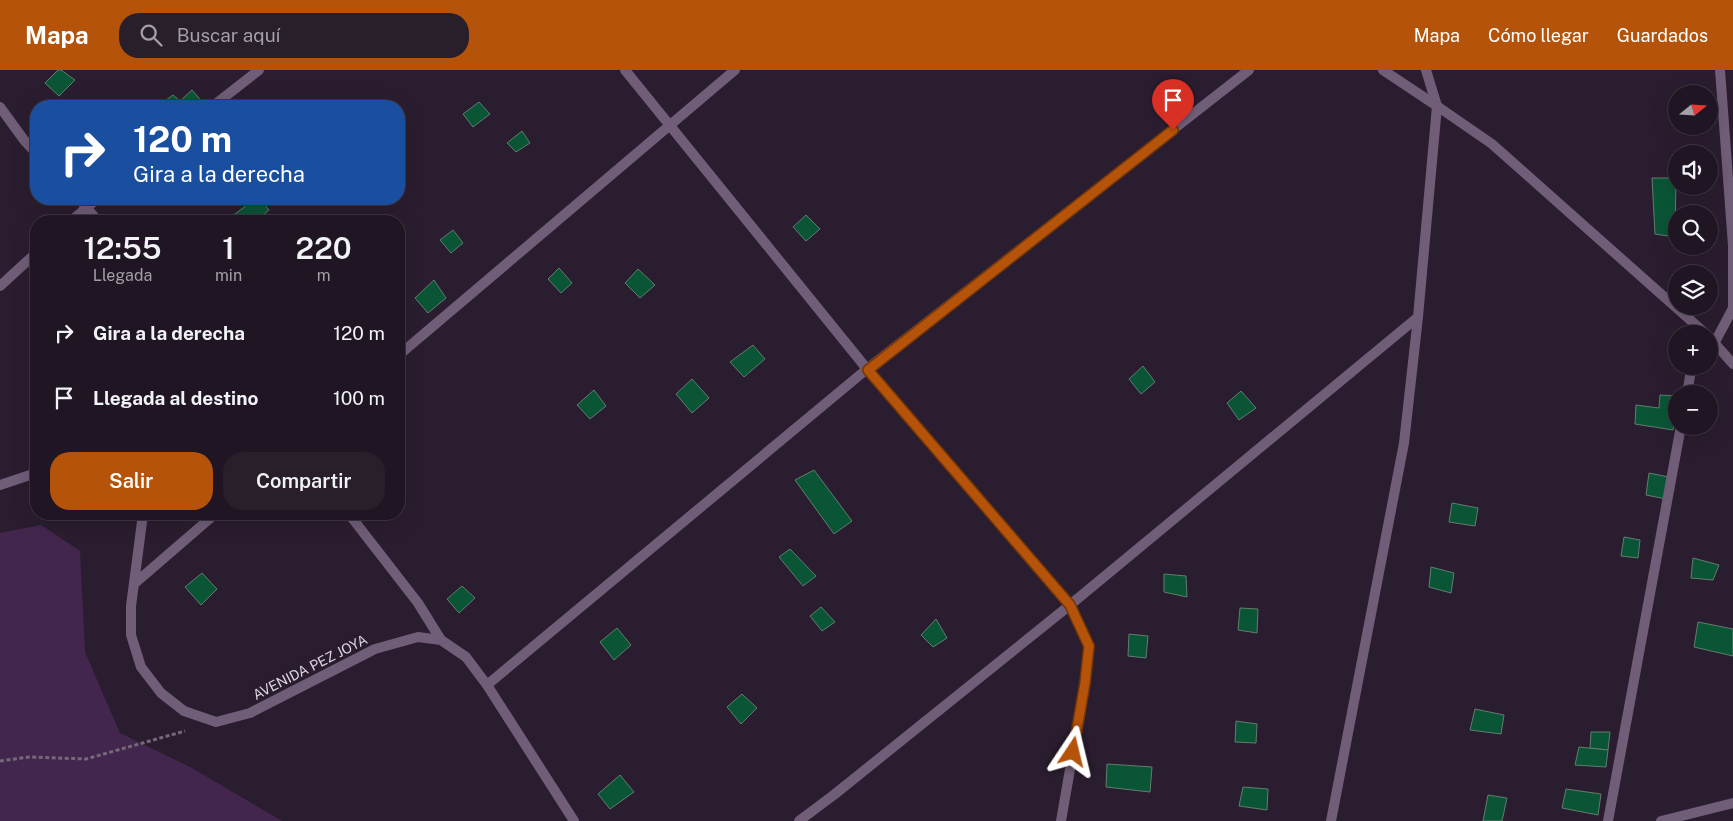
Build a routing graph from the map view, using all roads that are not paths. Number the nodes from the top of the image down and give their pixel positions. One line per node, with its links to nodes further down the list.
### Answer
1 (259, 70): 8 (street)
2 (625, 70): 11 (street)
3 (735, 70): 11 (street)
4 (1249, 70): 26 (street)
5 (1383, 70): 9 (street)
6 (1426, 70): 9 (street)
7 (1720, 70): 17 (street)
8 (221, 100)
9 (1437, 106): 20 (street); 21 (street)
10 (0, 107): 12 (street)
11 (669, 124): 23 (street); 26 (street)
12 (30, 146)
13 (89, 205): 14 (street)
14 (86, 207): 15 (street); 16 (street)
15 (77, 215)
16 (93, 215)
17 (1733, 246): 22 (street)
18 (30, 258): 19 (street)
19 (0, 286)
20 (1418, 317): 34 (street); 41 (street)
21 (1696, 325)
22 (1718, 332)
23 (405, 350)
24 (1718, 350): 25 (street)
25 (1733, 364)
26 (868, 370): 34 (street); 36 (street)
27 (1679, 435): 42 (street)
28 (30, 475): 29 (street)
29 (0, 485)
30 (142, 520): 33 (street)
31 (208, 520): 33 (street)
32 (354, 520): 35 (street)
33 (134, 584): 35 (street, AVENIDA PEZ JOYA)
34 (1070, 605): 39 (street); 40 (street)
35 (441, 640): 36 (street, AVENIDA PEZ JOYA)
36 (487, 685): 38 (street, AVENIDA PEZ JOYA)
37 (1733, 803): 43 (street)
38 (574, 821)
39 (799, 821)
40 (1061, 821)
41 (1331, 821)
42 (1608, 821)
43 (1661, 821)

